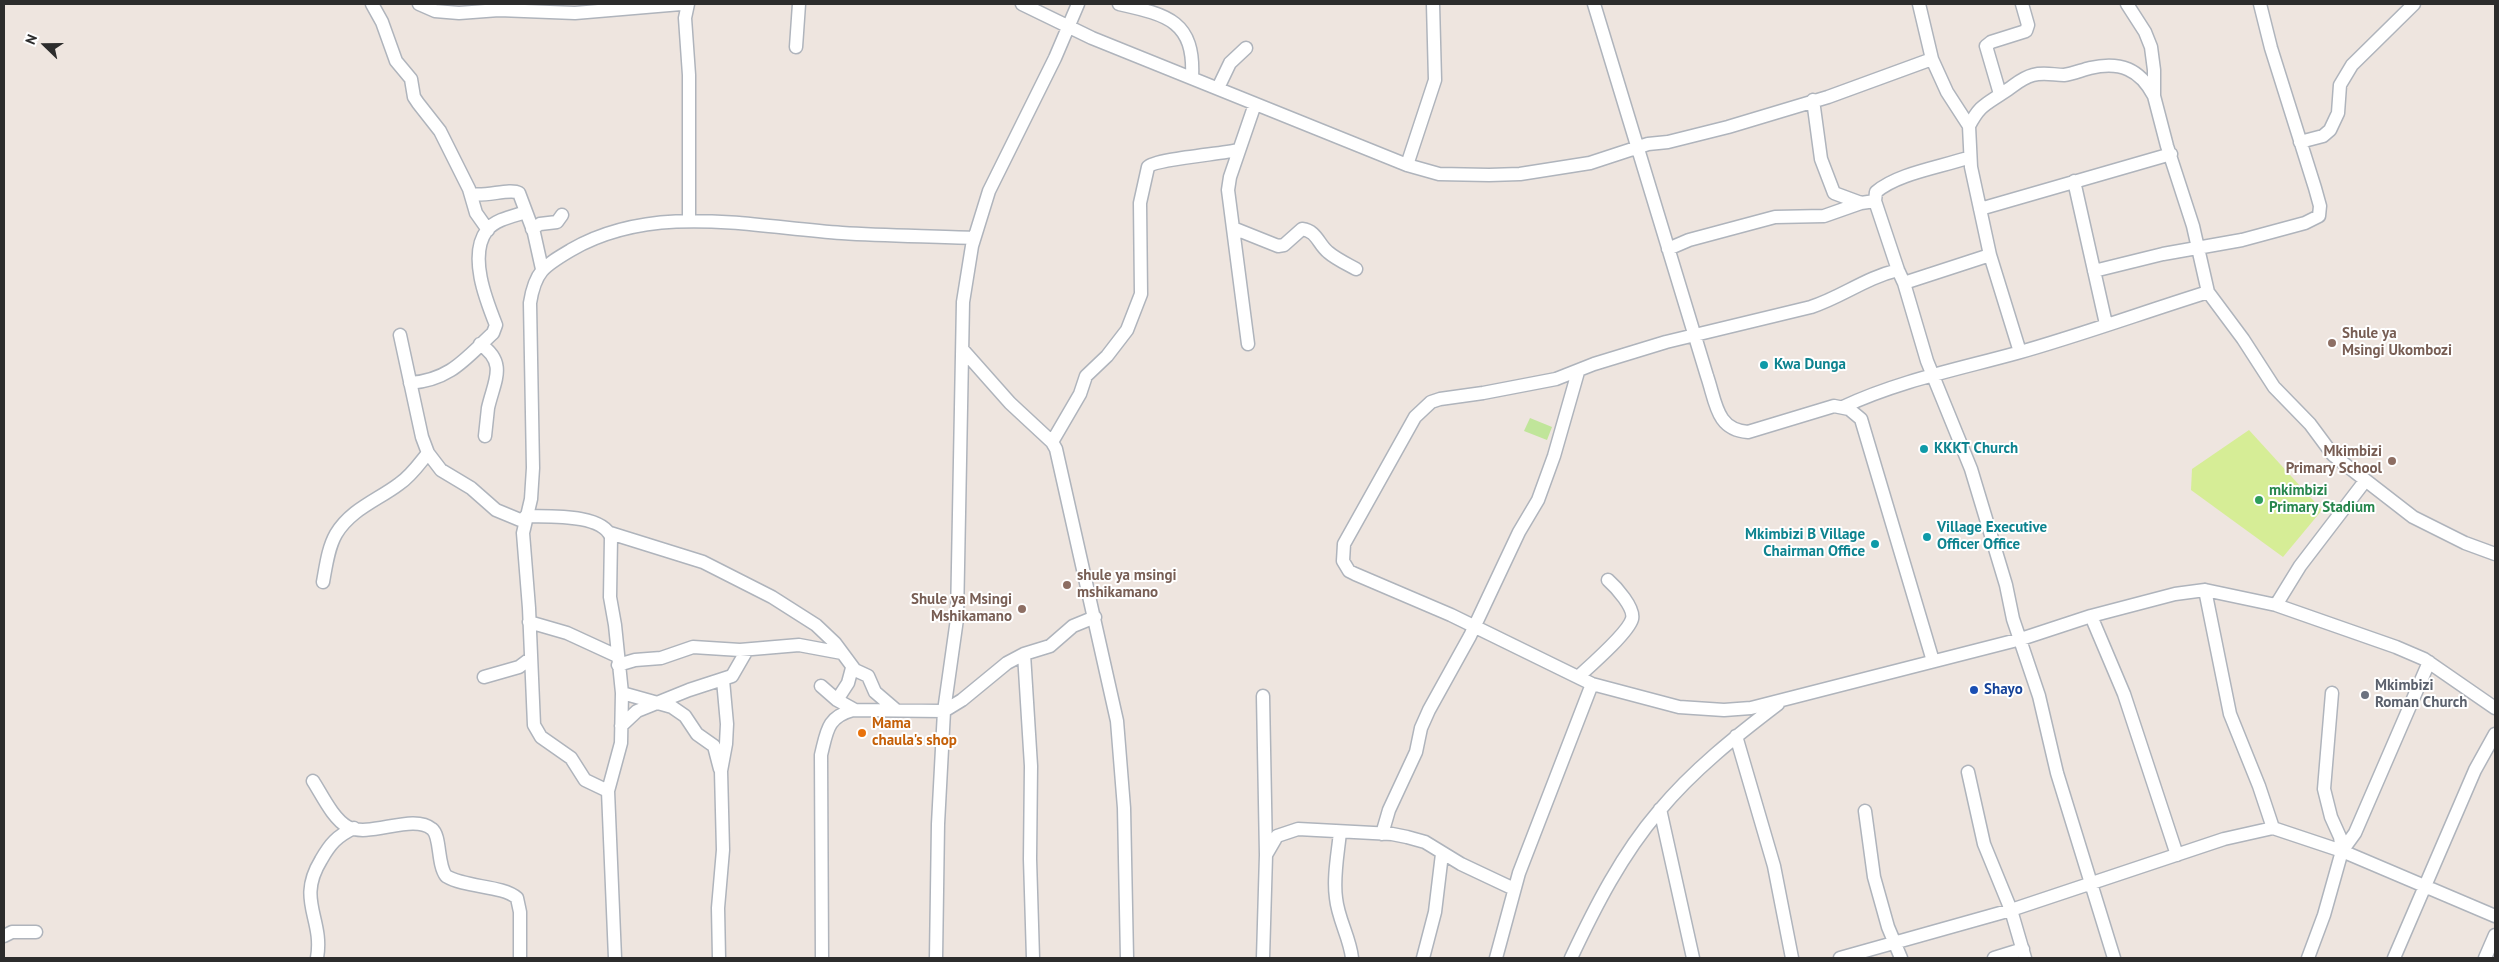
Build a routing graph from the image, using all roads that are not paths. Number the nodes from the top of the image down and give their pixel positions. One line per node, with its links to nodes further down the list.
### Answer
1 (372, 4): 35 (street)
2 (419, 4): 16 (street)
3 (681, 4): 16 (street)
4 (688, 4): 41 (street)
5 (799, 4): 18 (street)
6 (1022, 4): 17 (street)
7 (1078, 4): 17 (street)
8 (1119, 4): 21 (street)
9 (1433, 4): 33 (street)
10 (1596, 4): 29 (street)
11 (1919, 4): 20 (street)
12 (2022, 4): 23 (street)
13 (2126, 4): 24 (street)
14 (2260, 4): 28 (street)
15 (2414, 4): 28 (street)
16 (527, 7)
17 (1068, 27): 21 (street); 45 (street)
18 (796, 47)
19 (1246, 48): 22 (street)
20 (1932, 60): 25 (street); 27 (street)
21 (1192, 78): 22 (street)
22 (1218, 88): 26 (street)
23 (2000, 94): 24 (street); 27 (street)
24 (2154, 96): 31 (street)
25 (1813, 100): 29 (street); 37 (street)
26 (1255, 104): 30 (street); 33 (street)
27 (1969, 126): 32 (street)
28 (2300, 142): 46 (street)
29 (1637, 148): 33 (street); 47 (street)
30 (1238, 150): 42 (street); 67 (street)
31 (2171, 154): 34 (street); 46 (street)
32 (1970, 157): 36 (street); 38 (street)
33 (1407, 165)
34 (2074, 181): 38 (street); 52 (street)
35 (471, 194): 39 (street); 43 (street)
36 (1875, 202): 37 (street); 51 (street)
37 (1861, 203): 47 (street)
38 (1980, 209): 48 (street)
39 (526, 212): 43 (street); 44 (street)
40 (562, 215): 44 (street)
41 (689, 220): 45 (street); 49 (street)
42 (1232, 228): 50 (street); 59 (street)
43 (488, 230): 58 (street)
44 (532, 230): 49 (street)
45 (974, 238): 60 (street)
46 (2199, 248): 52 (street); 54 (street)
47 (1668, 249): 56 (street)
48 (1990, 255): 53 (street); 61 (street)
49 (542, 268): 70 (street)
50 (1356, 268)
51 (1898, 270): 53 (street); 56 (street)
52 (2094, 270): 55 (street)
53 (1904, 283): 63 (street)
54 (2208, 292): 55 (street); 69 (street)
55 (2106, 324): 61 (street)
56 (1696, 334): 62 (street); 65 (street)
57 (400, 335): 64 (street)
58 (480, 344): 64 (street); 66 (street)
59 (1248, 344)
60 (962, 350): 67 (street); 94 (street)
61 (2020, 352): 63 (street)
62 (1578, 372): 80 (street); 80 (street)
63 (1934, 376): 65 (street); 81 (street)
64 (410, 383): 68 (street)
65 (1843, 407): 87 (street)
66 (485, 436)
67 (1052, 442): 78 (street)
68 (428, 453): 70 (street); 74 (street)
69 (2365, 481): 72 (street); 76 (street)
70 (525, 519): 71 (street); 79 (street)
71 (610, 533): 83 (street); 86 (street)
72 (2495, 554)
73 (1608, 580): 91 (street)
74 (322, 582)
75 (2205, 590): 76 (street); 77 (street); 117 (street)
76 (2276, 605): 88 (street)
77 (2091, 616): 81 (street); 122 (street)
78 (1095, 617): 84 (street); 141 (street)
79 (530, 622): 85 (street); 86 (street)
80 (1474, 627): 91 (street); 119 (street)
81 (2021, 639): 87 (street); 124 (street)
82 (747, 650): 83 (street); 86 (street); 92 (street)
83 (842, 653): 89 (street)
84 (1024, 654): 96 (street); 140 (street)
85 (531, 658): 90 (street); 113 (street)
86 (618, 661): 97 (street)
87 (1933, 661): 101 (street)
88 (2429, 662): 103 (street); 120 (street)
89 (852, 668): 100 (street); 105 (street)
90 (484, 677)
91 (1578, 677): 93 (street)
92 (723, 680): 102 (street); 110 (street)
93 (1592, 684): 101 (street); 126 (street)
94 (948, 685): 96 (street); 106 (street)
95 (821, 686): 100 (street)
96 (975, 690): 106 (street)
97 (622, 693): 102 (street); 107 (street)
98 (2332, 693): 120 (street)
99 (1263, 696): 123 (street)
100 (837, 700): 104 (street)
101 (1782, 701): 109 (street)
102 (660, 704): 107 (street); 110 (street)
103 (2495, 708)
104 (855, 710): 105 (street); 138 (street)
105 (896, 710): 106 (street)
106 (944, 711): 139 (street)
107 (621, 726): 113 (street)
108 (2495, 734): 125 (street)
109 (1736, 736): 114 (street); 148 (street)
110 (721, 771): 137 (street)
111 (1968, 772): 127 (street)
112 (313, 781): 116 (street)
113 (608, 791): 136 (street)
114 (1660, 809): 146 (street); 147 (street)
115 (1865, 811): 132 (street)
116 (354, 828): 134 (street); 135 (street)
117 (2272, 828): 120 (street); 122 (street)
118 (1340, 832): 119 (street); 123 (street); 143 (street)
119 (1382, 834): 121 (street)
120 (2342, 851): 125 (street); 153 (street)
121 (1442, 854): 126 (street); 144 (street)
122 (2177, 855): 124 (street)
123 (1266, 856): 142 (street)
124 (2090, 882): 127 (street); 152 (street)
125 (2424, 886): 128 (street); 154 (street)
126 (1514, 889): 145 (street)
127 (2012, 910): 132 (street); 133 (street)
128 (2495, 916)
129 (36, 932): 131 (street)
130 (2495, 935): 155 (street)
131 (4, 936)
132 (1893, 943): 149 (street); 150 (street)
133 (2024, 954): 151 (street)
134 (316, 958)
135 (520, 958)
136 (615, 958)
137 (719, 958)
138 (822, 958)
139 (936, 958)
140 (1033, 958)
141 (1127, 958)
142 (1263, 958)
143 (1352, 958)
144 (1423, 958)
145 (1496, 958)
146 (1571, 958)
147 (1693, 958)
148 (1792, 958)
149 (1840, 958)
150 (1901, 958)
151 (1994, 958)
152 (2114, 958)
153 (2308, 958)
154 (2394, 958)
155 (2485, 958)

